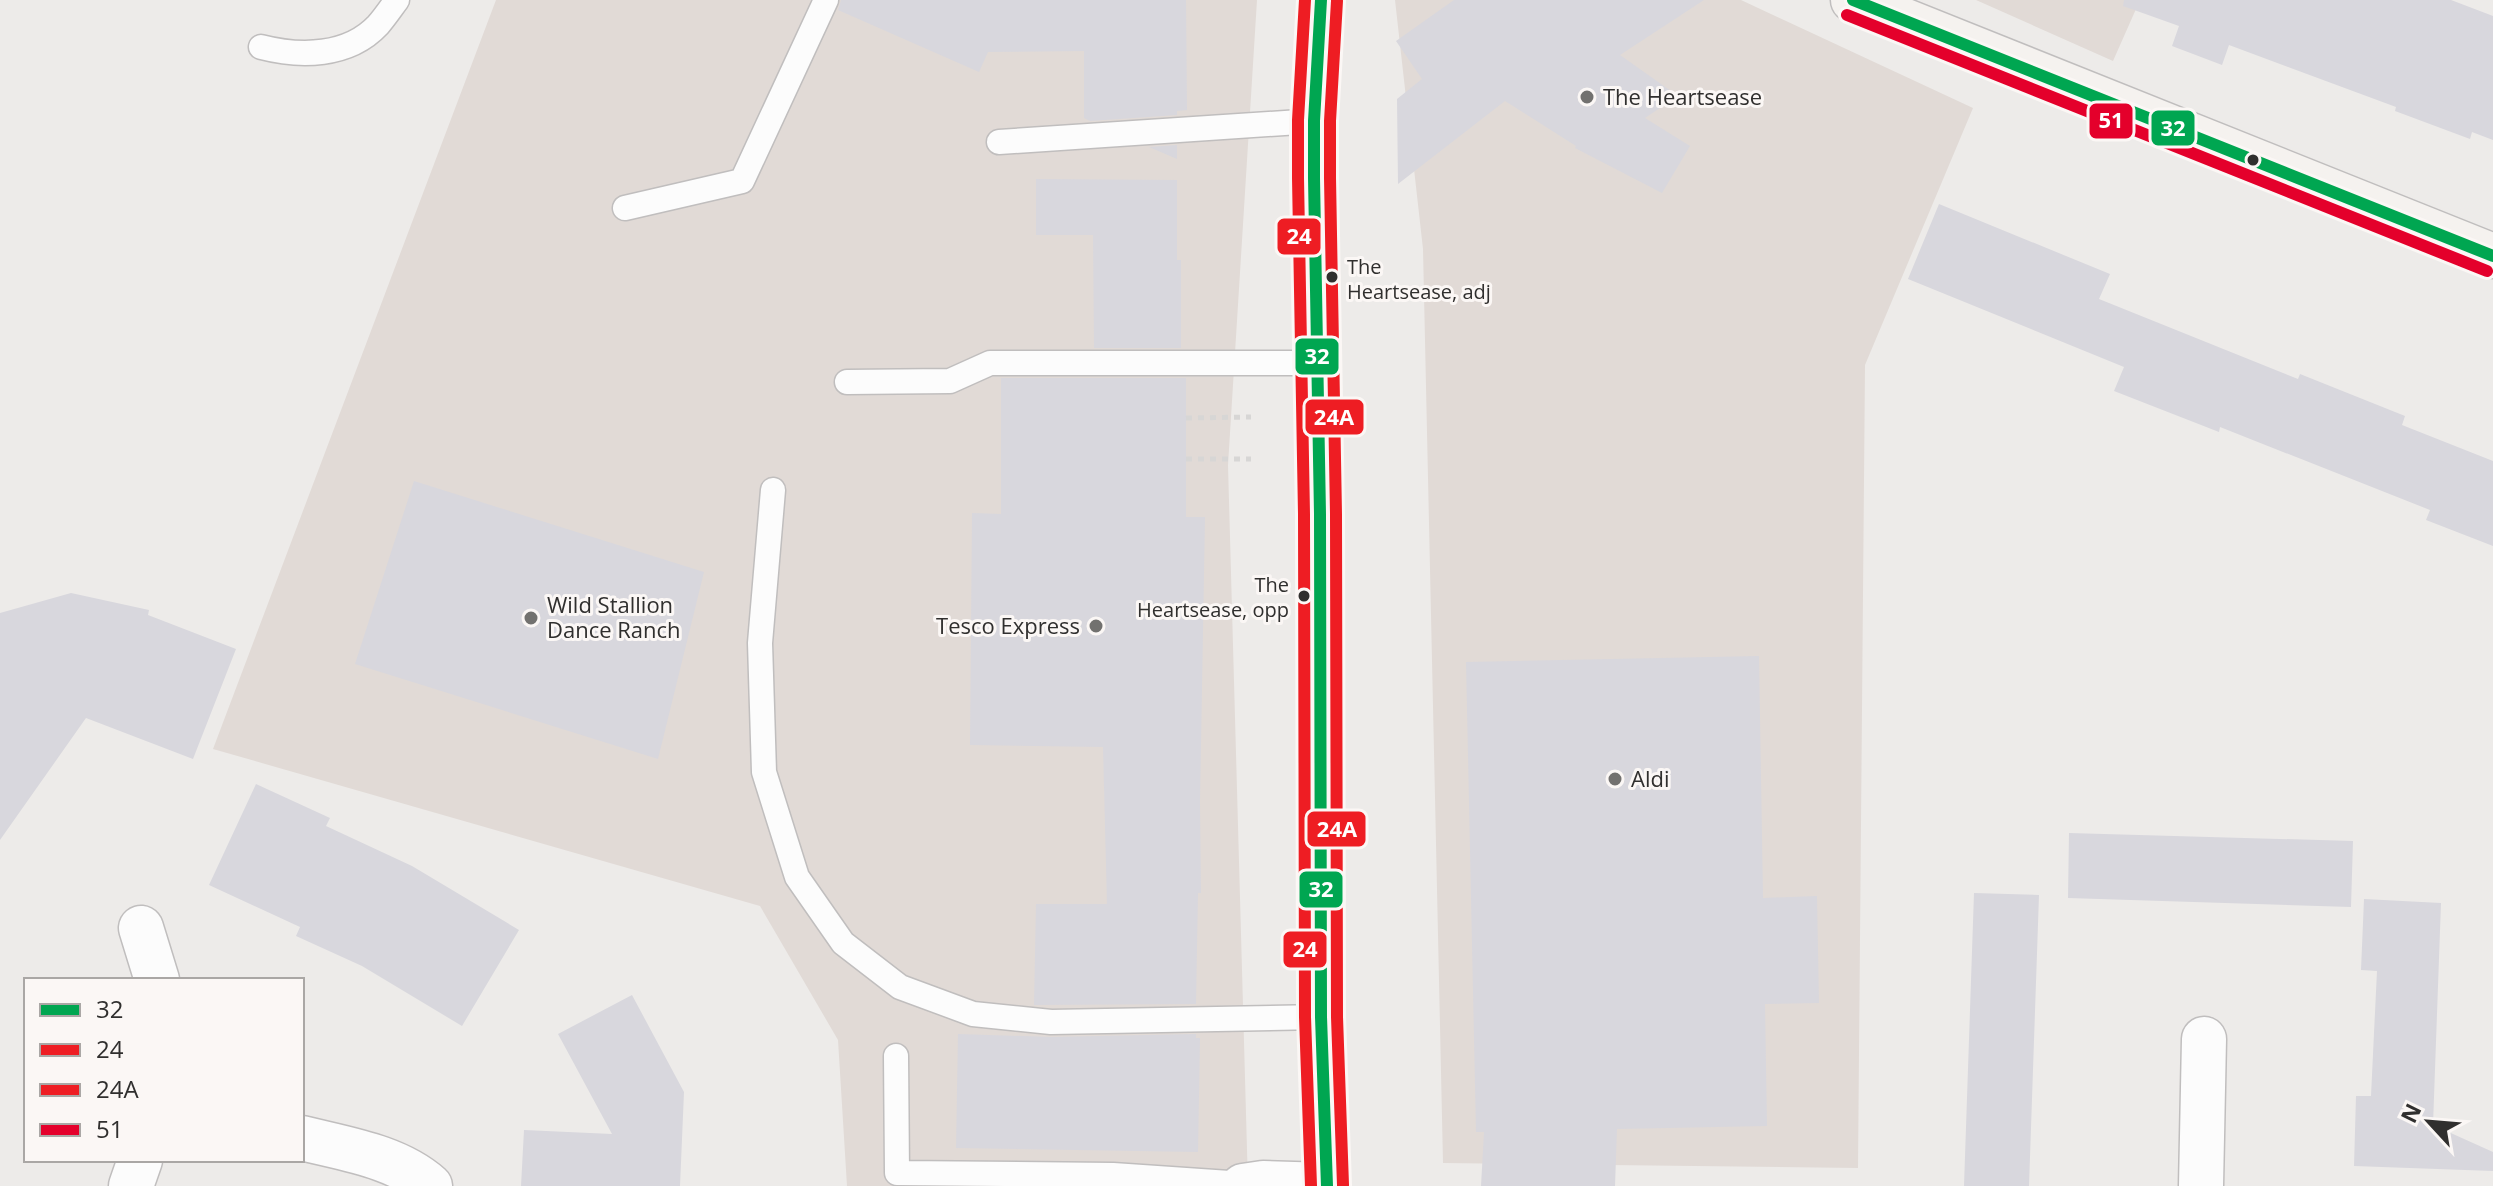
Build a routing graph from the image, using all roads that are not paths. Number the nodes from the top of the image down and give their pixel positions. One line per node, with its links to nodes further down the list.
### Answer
1 (397, 0): 5 (lane)
2 (826, 0): 8 (lane)
3 (1321, 0): 6 (main road)
4 (1853, 0): 9 (main road)
5 (261, 47)
6 (1314, 121): 7 (lane); 10 (main road)
7 (999, 142)
8 (625, 208)
9 (2493, 256)
10 (1315, 363): 11 (lane); 15 (main road)
11 (847, 382)
12 (773, 490): 15 (lane)
13 (141, 928): 14 (street)
14 (156, 978)
15 (1321, 1017): 24 (main road)
16 (2204, 1039): 25 (street)
17 (896, 1056): 20 (lane)
18 (304, 1139): 23 (street)
19 (139, 1162): 22 (street)
20 (958, 1179): 21 (lane)
21 (1244, 1185): 24 (street)
22 (131, 1186)
23 (430, 1186)
24 (1327, 1186)
25 (2201, 1186)

